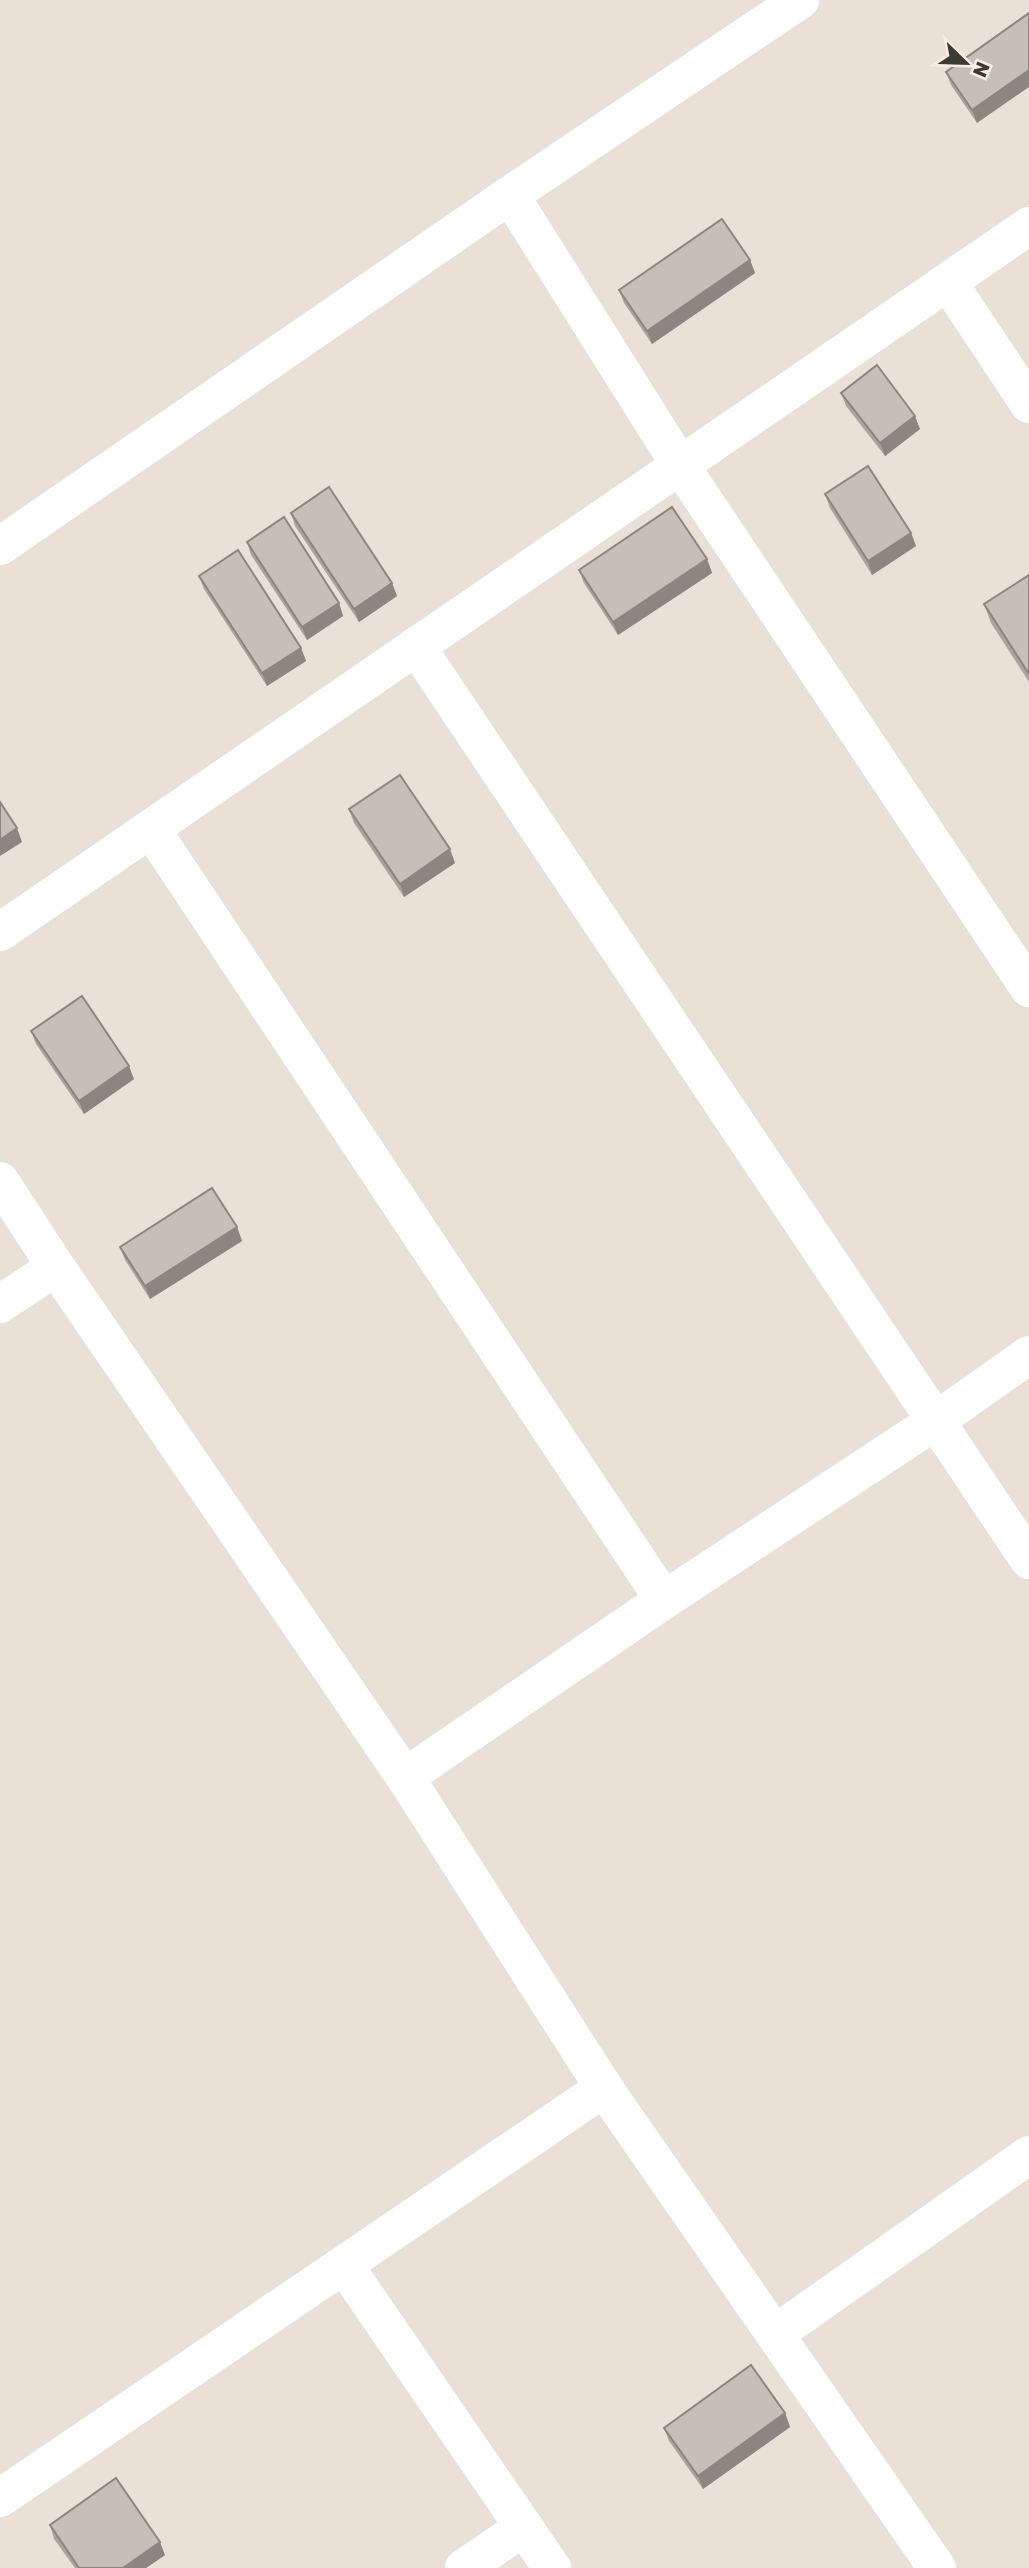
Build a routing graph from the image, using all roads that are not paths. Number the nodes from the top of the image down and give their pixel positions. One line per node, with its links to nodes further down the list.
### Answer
1 (800, 0): 2 (street)
2 (510, 195): 6 (street); 7 (street)
3 (1029, 226): 4 (street)
4 (948, 282): 5 (street); 6 (street)
5 (1029, 404)
6 (680, 466): 8 (street); 11 (street)
7 (0, 546)
8 (416, 646): 9 (street); 16 (street)
9 (151, 829): 10 (street); 18 (street)
10 (0, 932)
11 (1029, 988)
12 (0, 1181): 13 (street)
13 (55, 1267): 14 (street); 19 (street)
14 (0, 1304)
15 (1029, 1355): 16 (street)
16 (937, 1420): 17 (street); 18 (street)
17 (1029, 1560)
18 (664, 1600): 19 (street)
19 (405, 1777): 20 (street)
20 (604, 2088): 22 (street); 23 (street)
21 (1029, 2155): 23 (street)
22 (344, 2265): 24 (street); 25 (street)
23 (775, 2334): 28 (street)
24 (0, 2498)
25 (524, 2527): 26 (street); 27 (street)
26 (464, 2568)
27 (552, 2568)
28 (937, 2568)

